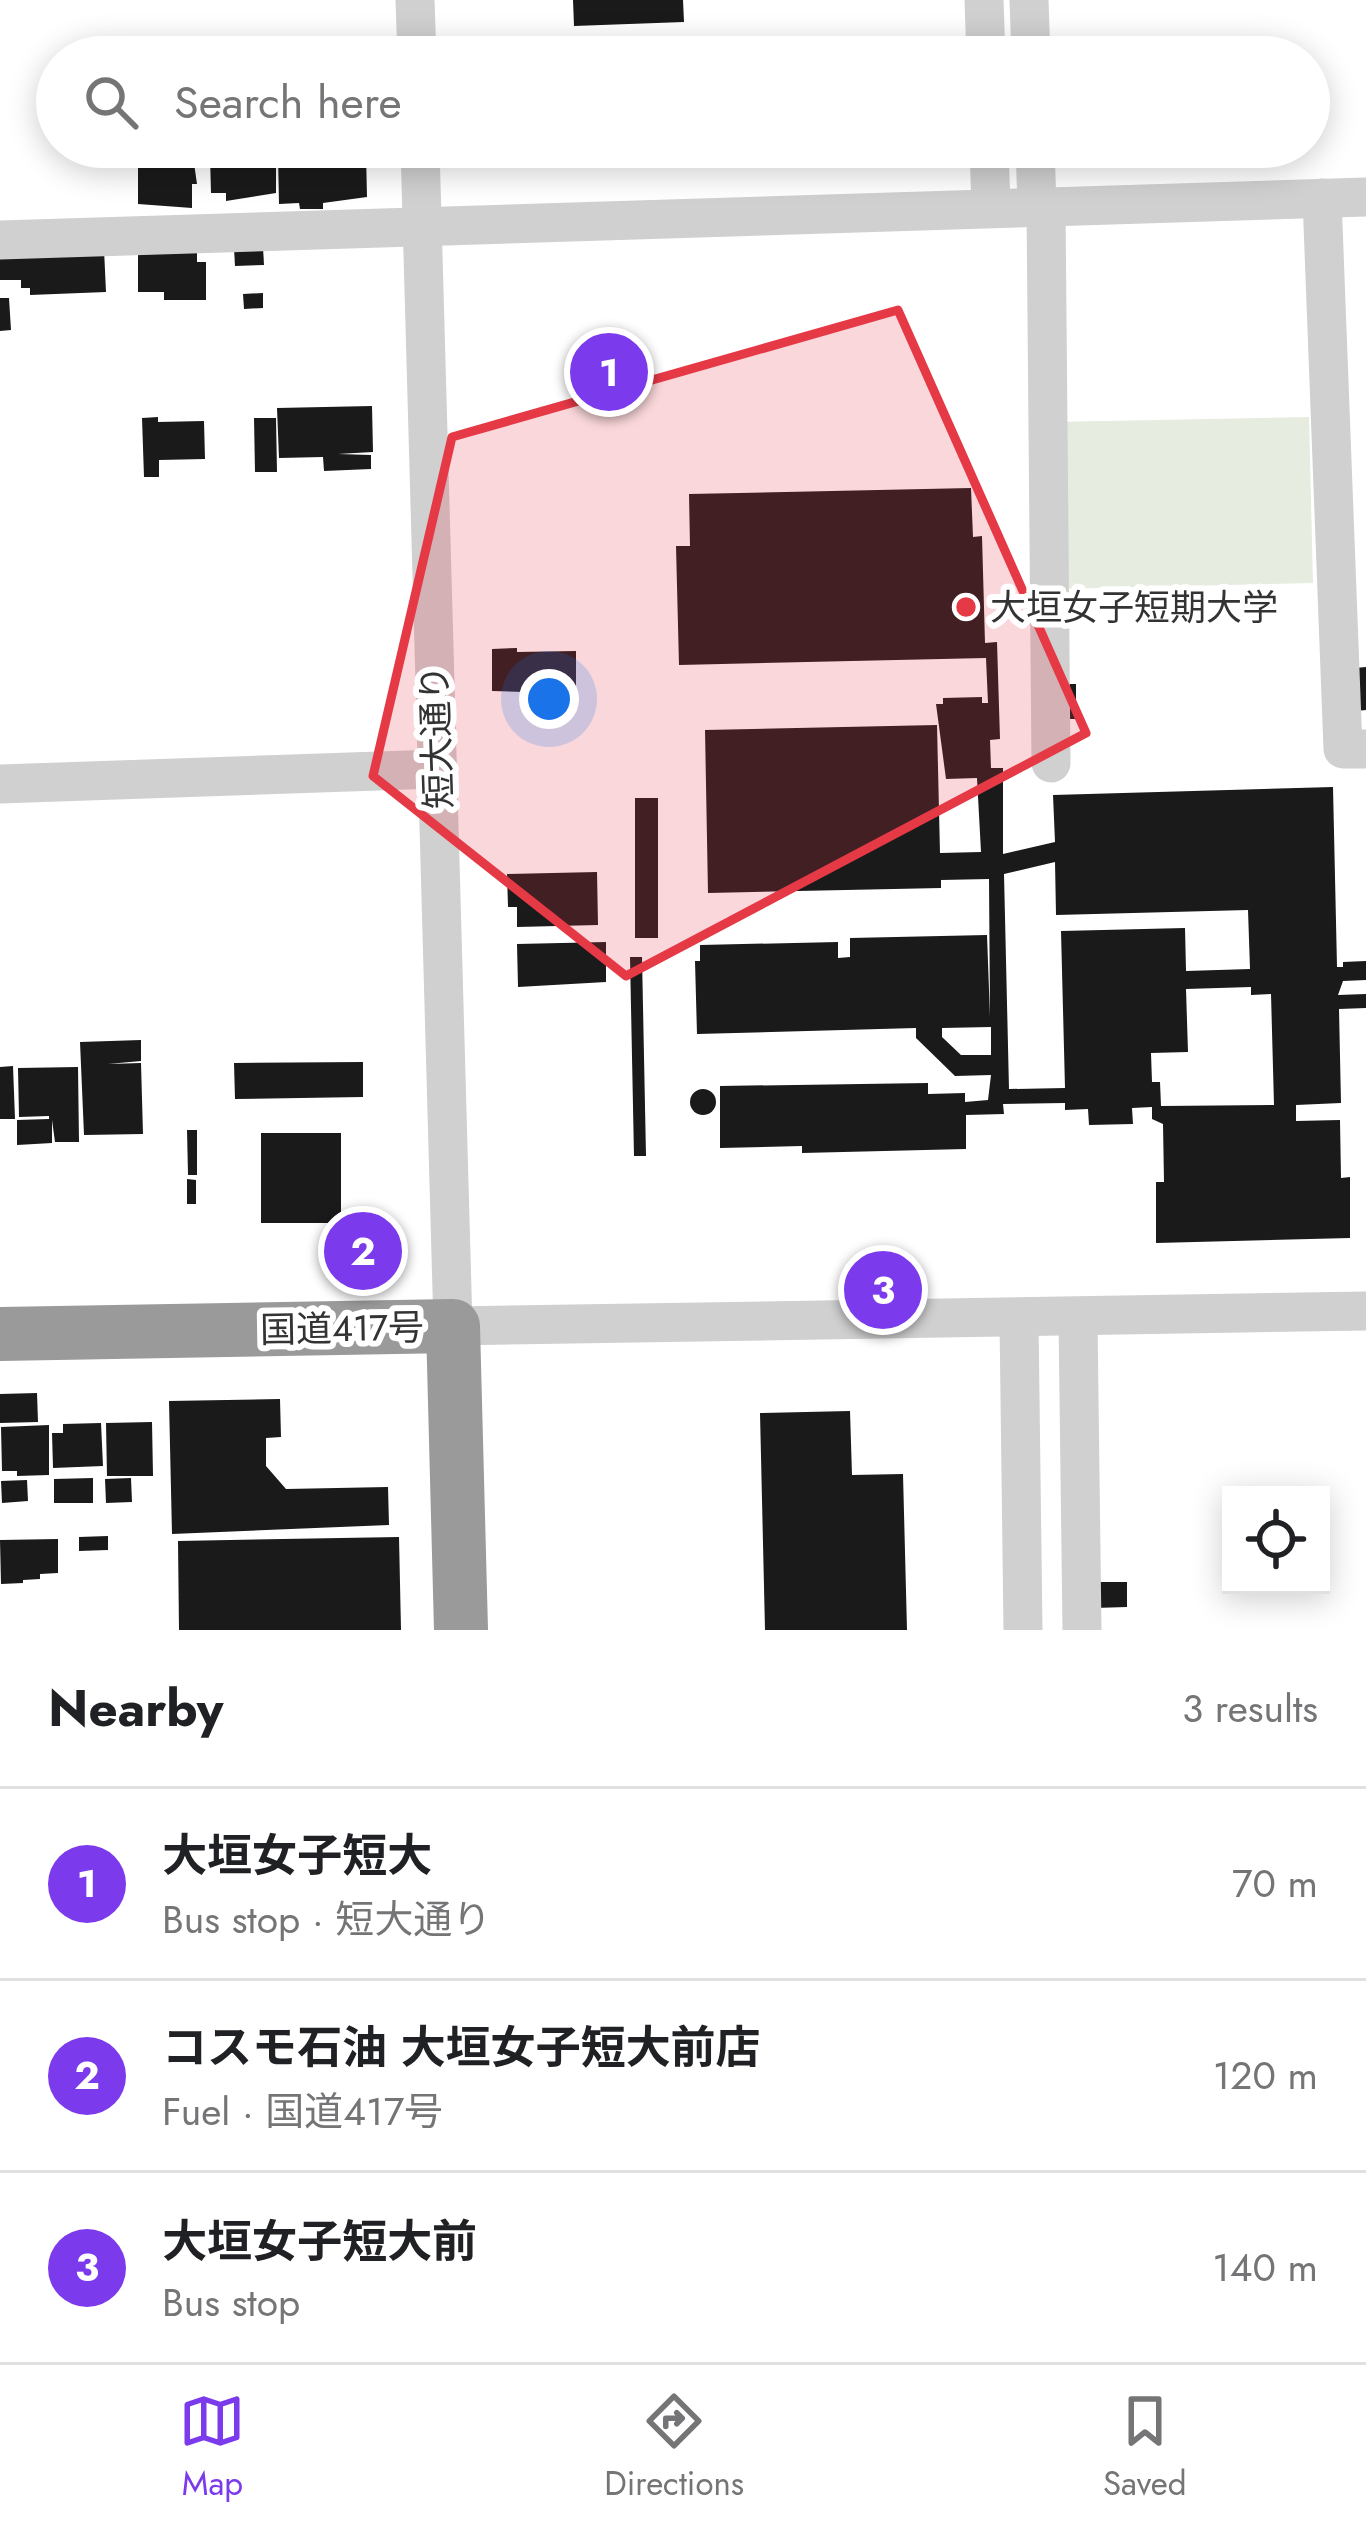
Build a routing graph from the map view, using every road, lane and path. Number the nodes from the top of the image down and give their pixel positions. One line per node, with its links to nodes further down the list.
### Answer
1 (415, 0): 4 (street)
2 (984, 0): 5 (street)
3 (1029, 0): 6 (street)
4 (416, 36)
5 (985, 36)
6 (1030, 36)
7 (421, 168): 13 (street, 短大通り)
8 (1000, 168): 12 (street)
9 (1029, 168): 12 (street)
10 (1366, 197): 11 (street)
11 (1322, 198): 12 (street); 15 (street)
12 (1021, 207): 13 (street); 16 (street)
13 (422, 224): 14 (street); 17 (street, 短大通り)
14 (0, 240)
15 (1366, 749)
16 (1051, 763)
17 (437, 769): 18 (street); 21 (street, 短大通り)
18 (0, 784)
19 (1366, 1311): 20 (street)
20 (1046, 1319): 21 (street); 24 (street); 25 (street)
21 (453, 1326): 22 (highway, 国道417号); 23 (highway, 国道417号)
22 (0, 1334)
23 (461, 1630)
24 (1023, 1630)
25 (1082, 1630)

